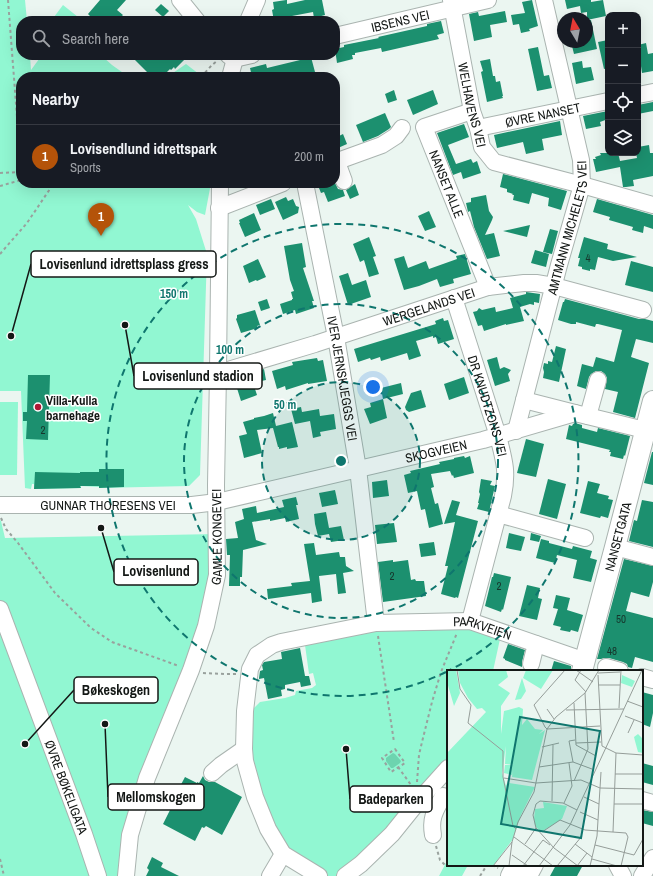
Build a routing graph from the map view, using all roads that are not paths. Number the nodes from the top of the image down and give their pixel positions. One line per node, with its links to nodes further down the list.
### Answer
1 (180, 0): 6 (street)
2 (257, 0): 7 (street)
3 (488, 0): 5 (street, IBSENS VEI)
4 (544, 0): 14 (street, AMTMANN MICHELETS VEI)
5 (451, 4): 8 (street, IBSENS VEI); 15 (street, WELHAVENS VEI)
6 (193, 16)
7 (250, 16)
8 (340, 35)
9 (229, 60): 10 (street)
10 (230, 72)
11 (653, 92): 12 (street)
12 (641, 94)
13 (605, 102): 14 (street, ØVRE NANSET)
14 (569, 109): 17 (street, ØVRE NANSET); 20 (street, AMTMANN MICHELETS VEI)
15 (472, 111): 17 (street, WELHAVENS VEI); 27 (street, NANSET ALLE)
16 (402, 128): 18 (street)
17 (478, 128): 20 (street, WELHAVENS VEI)
18 (341, 160): 19 (street)
19 (344, 181)
20 (582, 184): 24 (street, WELHAVENS VEI); 26 (street, AMTMANN MICHELETS VEI)
21 (220, 188): 25 (street, GAMLE KONGEVEI)
22 (270, 188): 25 (street)
23 (306, 188): 30 (street, IVER JERNSKJEGGS VEI)
24 (653, 205)
25 (219, 208): 31 (street, GAMLE KONGEVEI)
26 (554, 286): 27 (street, WERGELANDS VEI); 29 (street, WERGELANDS VEI); 33 (street, AMTMANN MICHELETS VEI)
27 (488, 287): 28 (street, WERGELANDS VEI)
28 (454, 298): 30 (street, WERGELANDS VEI); 38 (street, DR KNUDTZONS VEI)
29 (643, 310)
30 (336, 337): 31 (street, WERGELANDS VEI); 39 (street, IVER JERNSKJEGGS VEI)
31 (218, 373): 40 (street, GAMLE KONGEVEI)
32 (598, 380): 35 (street)
33 (524, 400): 35 (street); 36 (street, AMTMANN MICHELETS VEI)
34 (653, 401): 37 (main road, NANSETGATA)
35 (581, 414): 36 (street, SKOGVEIEN); 37 (street)
36 (516, 431): 38 (street, SKOGVEIEN)
37 (649, 431): 44 (main road, NANSETGATA)
38 (498, 436): 39 (street, SKOGVEIEN); 42 (street, DR KNUDTZONS VEI)
39 (358, 469): 40 (street, SKOGVEIEN); 48 (street, IVER JERNSKJEGGS VEI)
40 (217, 502): 41 (street, GUNNAR THORESENS VEI); 66 (street, GAMLE KONGEVEI)
41 (0, 505)
42 (498, 514): 43 (street); 47 (street, DR KNUDTZONS VEI)
43 (585, 538)
44 (615, 547): 45 (street); 51 (main road, NANSETGATA)
45 (653, 557)
46 (0, 609): 65 (street, ØVRE BØKELIGATA)
47 (466, 621): 48 (street, PARKVEIEN); 49 (street, PARKVEIEN)
48 (376, 623): 54 (street, PARKVEIEN)
49 (536, 644): 50 (street); 51 (street, PARKVEIEN)
50 (531, 664)
51 (583, 666)
52 (643, 677): 53 (street)
53 (653, 680)
54 (244, 749): 56 (street); 61 (street, PARKVEIEN)
55 (447, 769): 69 (street)
56 (212, 773)
57 (443, 796): 60 (street)
58 (643, 800): 59 (street)
59 (653, 803)
60 (433, 835)
61 (283, 854): 67 (street); 68 (street)
62 (653, 858): 72 (street)
63 (534, 866): 70 (street)
64 (618, 866): 71 (street)
65 (98, 876)
66 (126, 876)
67 (270, 876)
68 (319, 876)
69 (345, 876)
70 (529, 876)
71 (623, 876)
72 (642, 876)

